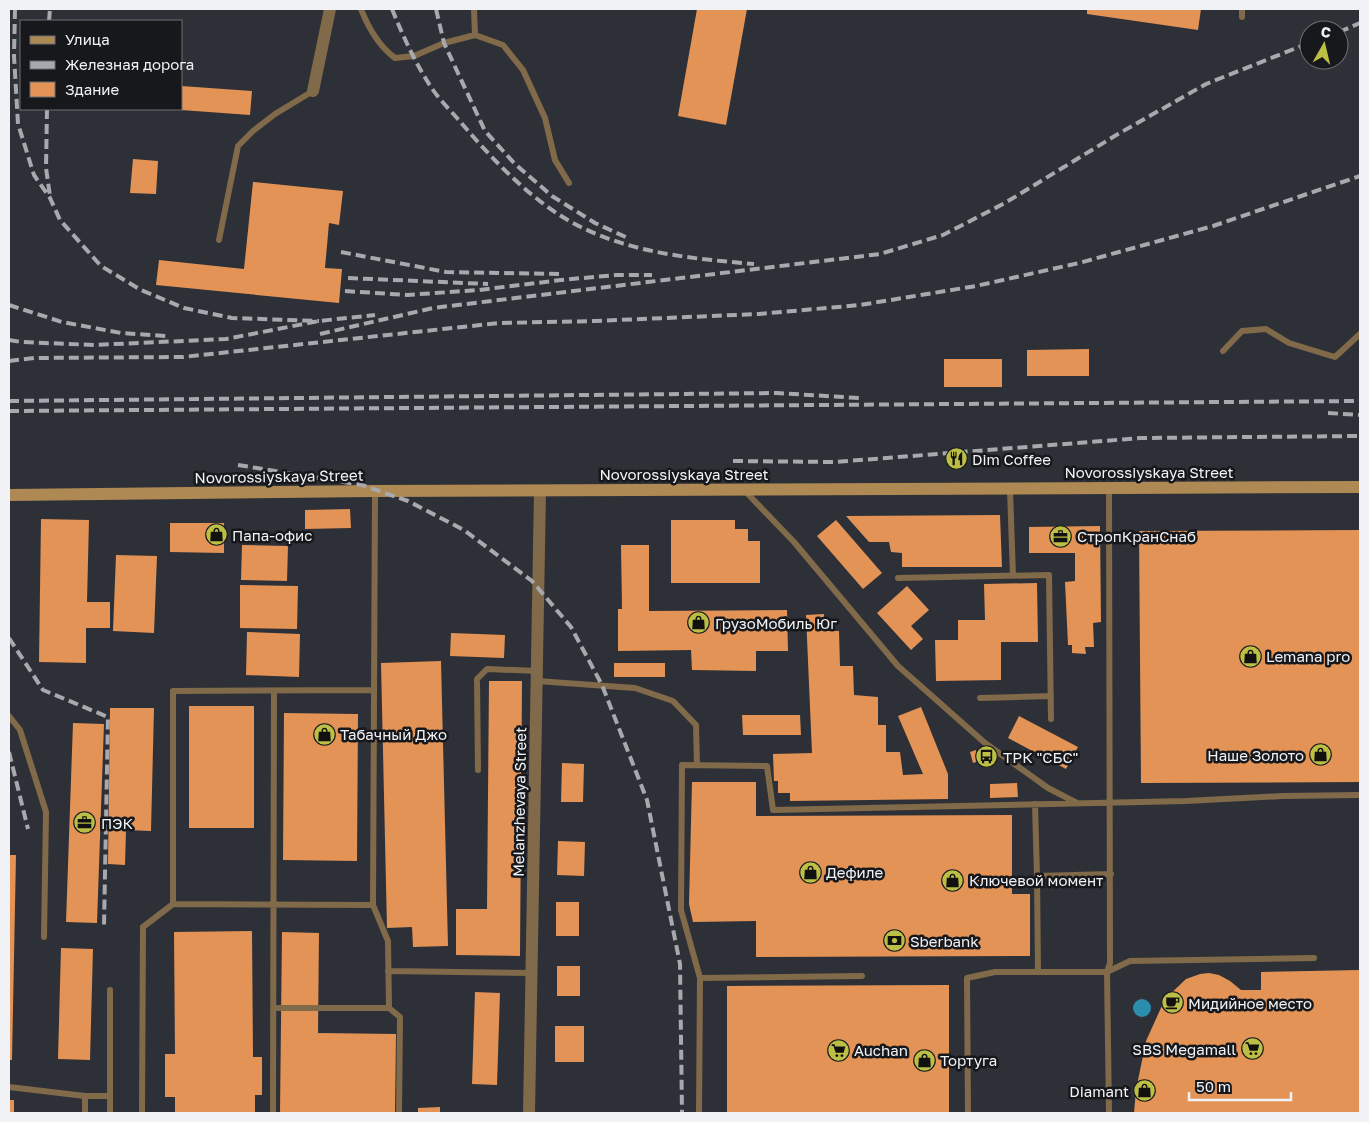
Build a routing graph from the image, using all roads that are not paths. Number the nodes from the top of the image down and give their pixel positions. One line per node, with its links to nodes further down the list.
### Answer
1 (330, 9): 7 (street)
2 (361, 9): 6 (lane)
3 (474, 9): 6 (lane)
4 (1242, 9): 5 (lane)
5 (1242, 17)
6 (475, 35): 8 (lane)
7 (314, 91): 9 (lane)
8 (569, 183)
9 (219, 240)
10 (1360, 334): 11 (lane)
11 (1223, 351)
12 (1360, 487): 13 (main road, Novorossiyskaya Street)
13 (1109, 489): 15 (main road, Novorossiyskaya Street); 31 (lane)
14 (744, 490): 15 (main road, Novorossiyskaya Street); 17 (main road, Novorossiyskaya Street); 32 (lane)
15 (1010, 490): 19 (lane)
16 (375, 491): 17 (main road, Novorossiyskaya Street); 18 (main road, Novorossiyskaya Street); 23 (lane)
17 (540, 491): 21 (street, Melanzhevaya Street)
18 (9, 495)
19 (1013, 576): 20 (lane); 24 (lane)
20 (898, 578)
21 (537, 676): 28 (lane); 29 (lane); 44 (street, Melanzhevaya Street)
22 (274, 690): 23 (lane); 36 (lane); 37 (lane)
23 (373, 690): 38 (lane)
24 (1051, 696): 25 (lane); 27 (lane)
25 (980, 698)
26 (9, 716): 39 (lane)
27 (1051, 719)
28 (697, 765): 33 (lane); 46 (lane)
29 (478, 770)
30 (1360, 794): 31 (lane)
31 (1110, 802): 32 (lane); 34 (lane)
32 (1078, 803): 33 (lane)
33 (1035, 804): 35 (lane)
34 (1111, 874): 35 (lane); 43 (lane)
35 (1037, 876): 42 (lane)
36 (173, 904): 37 (lane); 55 (lane)
37 (274, 904): 38 (lane); 48 (lane)
38 (372, 905): 41 (lane)
39 (44, 937)
40 (1314, 958): 43 (lane)
41 (388, 971): 44 (lane); 49 (lane)
42 (1038, 971): 43 (lane); 60 (lane)
43 (1107, 972): 61 (lane)
44 (532, 973): 58 (street, Melanzhevaya Street)
45 (862, 976): 46 (lane)
46 (700, 978): 59 (lane)
47 (110, 990): 52 (lane)
48 (274, 1008): 49 (lane); 56 (lane)
49 (389, 1008): 57 (lane)
50 (9, 1087): 51 (lane)
51 (85, 1096): 52 (lane); 53 (lane)
52 (110, 1096): 54 (lane)
53 (85, 1113)
54 (110, 1113)
55 (142, 1113)
56 (273, 1113)
57 (399, 1113)
58 (529, 1113)
59 (699, 1113)
60 (968, 1113)
61 (1109, 1113)

